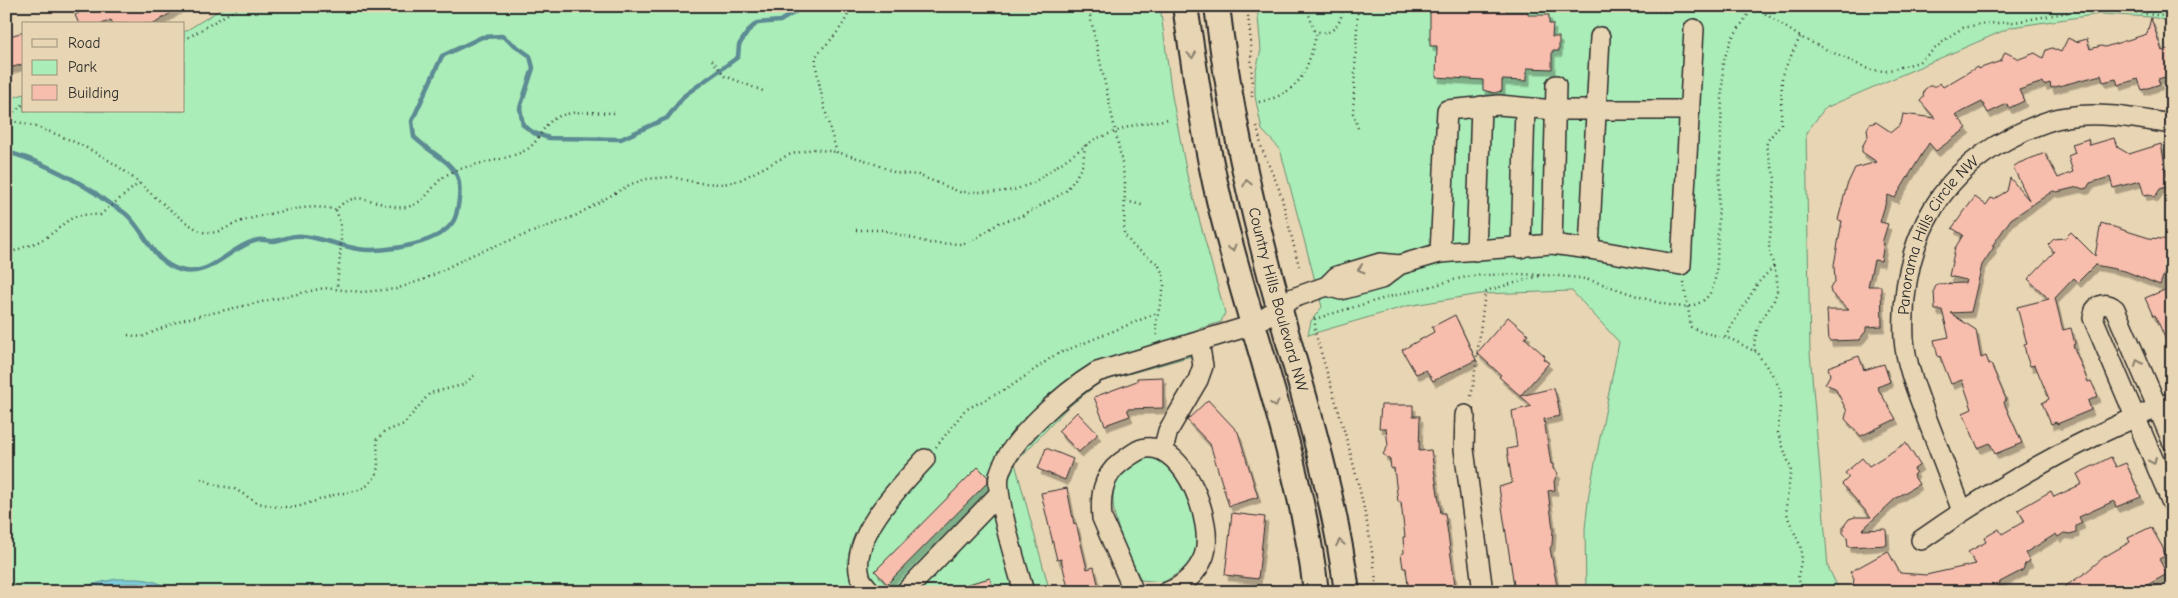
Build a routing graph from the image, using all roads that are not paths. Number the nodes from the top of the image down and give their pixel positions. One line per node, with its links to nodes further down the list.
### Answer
1 (1186, 6): 18 (main road, Country Hills Boulevard NW, one-way to 18)
2 (1217, 6): 17 (main road, Country Hills Boulevard NW, one-way to 2)
3 (1694, 29): 10 (street)
4 (1600, 37): 9 (street)
5 (1556, 85): 8 (street)
6 (1481, 106): 7 (street); 15 (street); 16 (street)
7 (1525, 108): 8 (street); 13 (street)
8 (1555, 110): 9 (street); 12 (street)
9 (1596, 110): 10 (street); 14 (street)
10 (1690, 110): 14 (street)
11 (2172, 124): 28 (street, Panorama Hills Circle NW)
12 (1552, 244): 13 (street); 14 (street)
13 (1521, 248): 15 (street)
14 (1589, 249)
15 (1476, 251): 16 (street)
16 (1440, 253): 17 (street)
17 (1280, 308): 18 (street); 36 (main road, Country Hills Boulevard NW, one-way to 17)
18 (1253, 325): 19 (street); 35 (main road, Country Hills Boulevard NW, one-way to 35)
19 (1199, 342): 24 (street); 26 (street)
20 (2164, 405): 22 (street); 22 (street, one-way to 22); 23 (street)
21 (1465, 415): 37 (street)
22 (2134, 418): 27 (street, one-way to 27); 28 (street)
23 (2172, 441)
24 (1163, 450): 33 (street); 34 (street)
25 (925, 459): 30 (street)
26 (999, 494): 31 (street); 32 (street)
27 (2172, 503)
28 (1962, 511): 29 (street)
29 (1921, 540)
30 (871, 592)
31 (905, 592)
32 (1024, 592)
33 (1134, 592)
34 (1167, 592)
35 (1316, 592)
36 (1347, 592)
37 (1483, 592)

